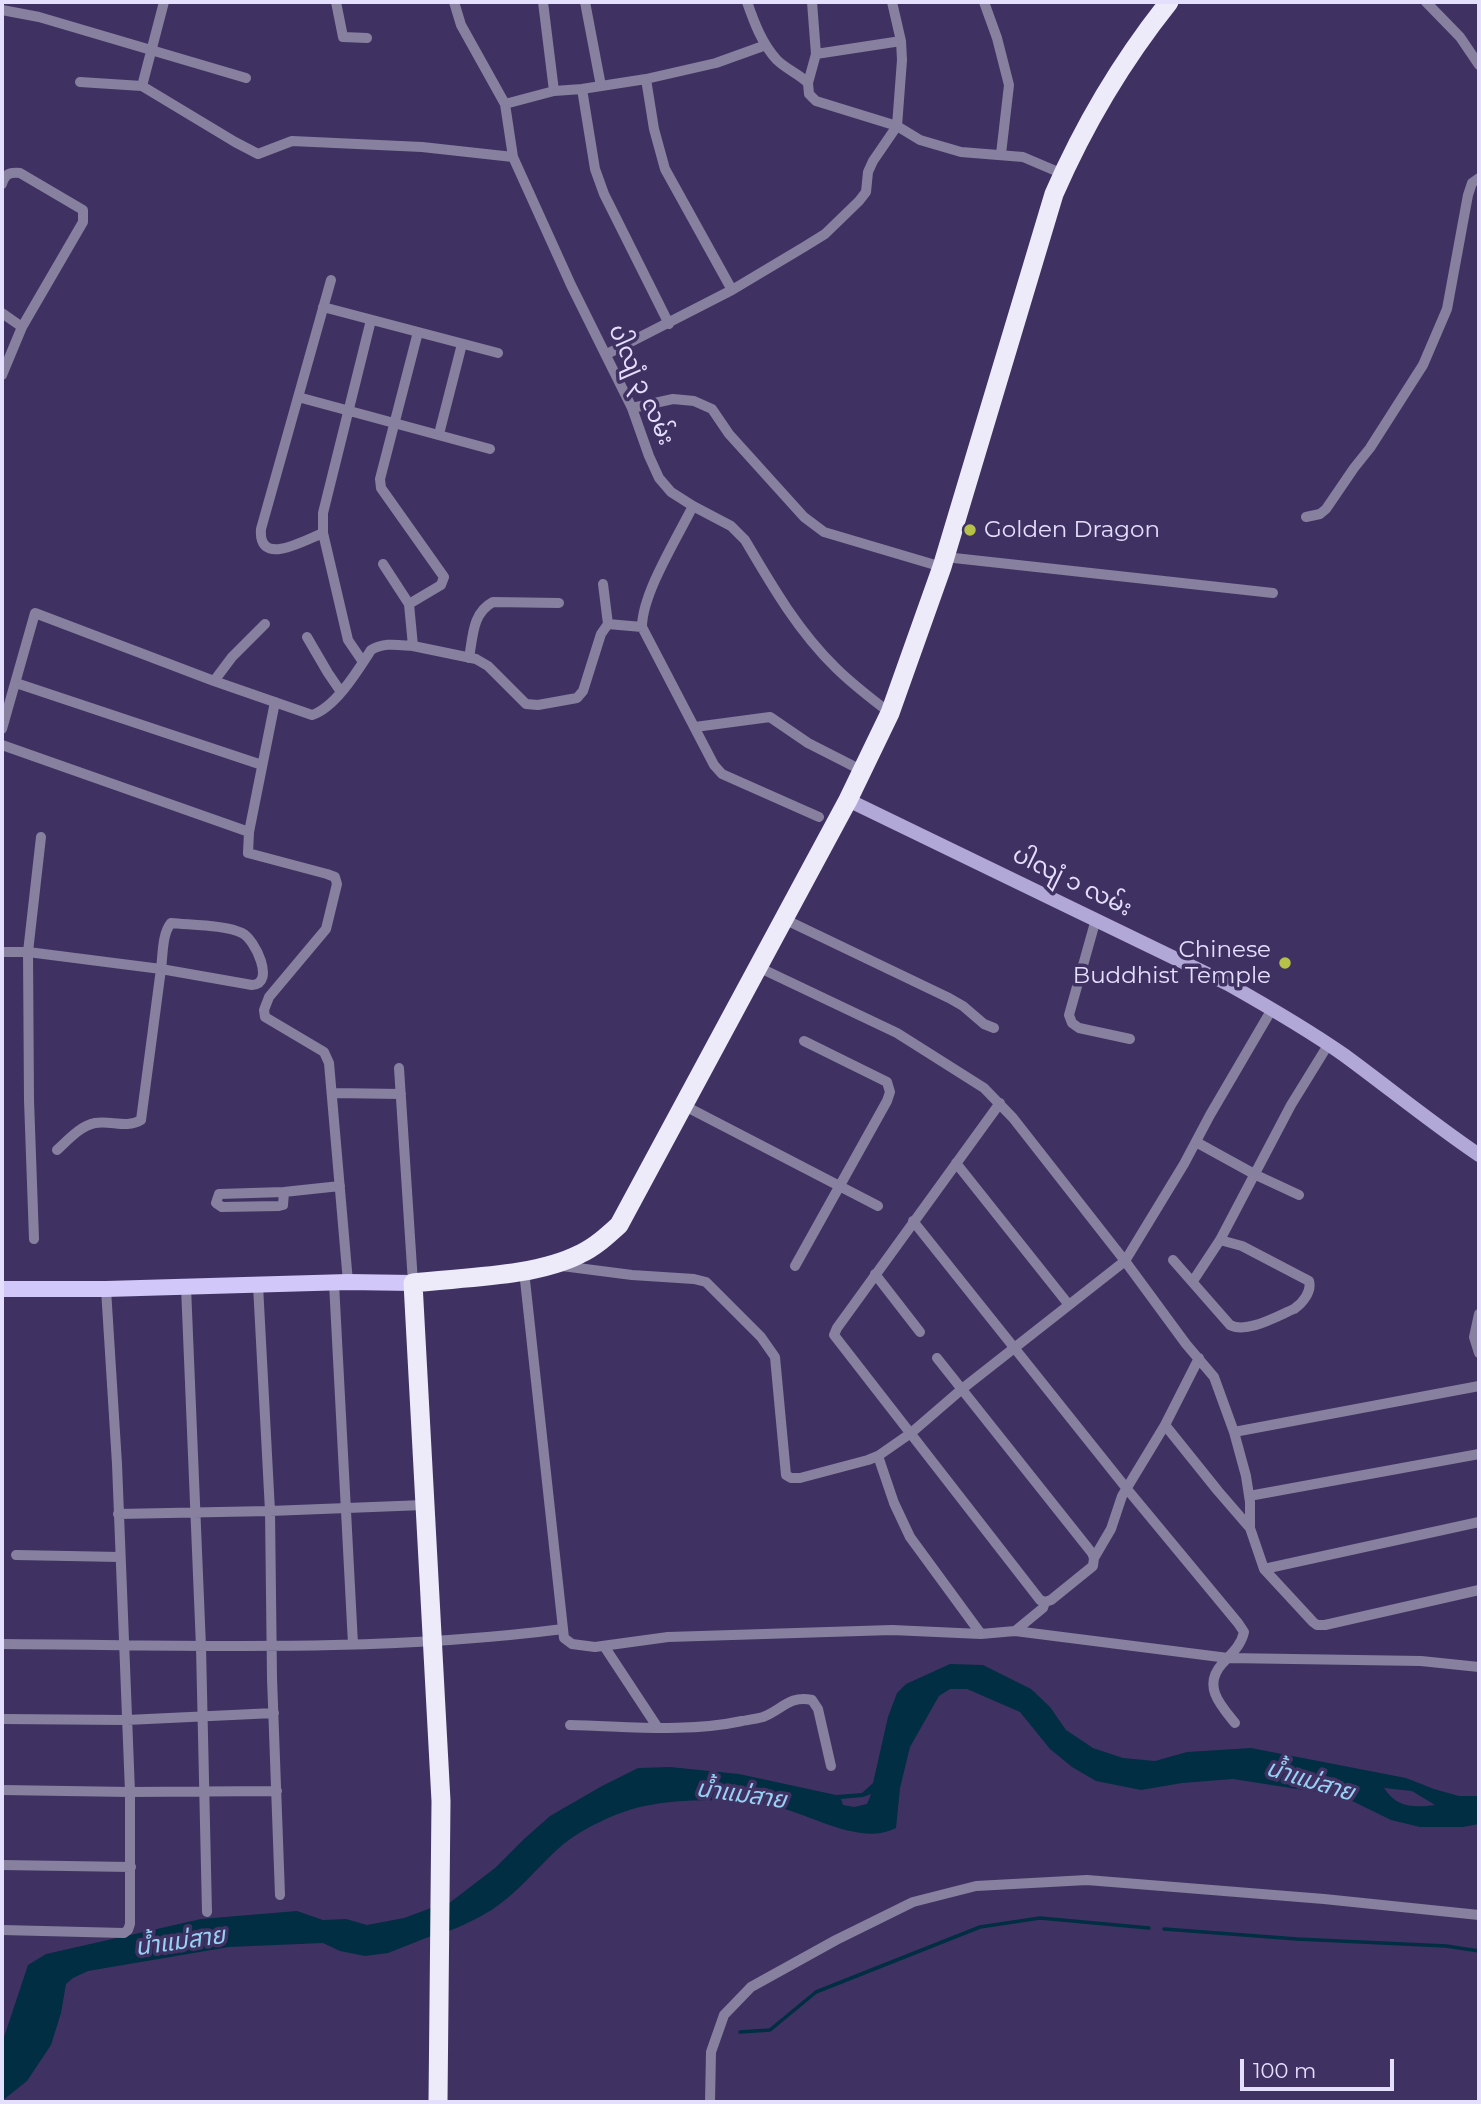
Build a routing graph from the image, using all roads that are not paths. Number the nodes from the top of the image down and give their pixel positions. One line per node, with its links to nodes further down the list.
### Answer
1 (164, 2): 16 (street)
2 (336, 2): 13 (street)
3 (454, 2): 27 (street, ပါလျံ ၃ လမ်း)
4 (542, 2): 26 (street)
5 (585, 2): 24 (street)
6 (747, 2): 15 (street)
7 (812, 2): 17 (street)
8 (892, 2): 14 (street)
9 (984, 2): 29 (street)
10 (1169, 2): 31 (highway)
11 (1426, 2): 18 (street)
12 (2, 10): 16 (street)
13 (367, 38)
14 (901, 41): 17 (street); 28 (street)
15 (766, 45): 20 (street); 22 (street)
16 (151, 49): 19 (street); 23 (street)
17 (816, 54): 22 (street)
18 (1479, 65)
19 (246, 78)
20 (646, 79): 24 (street); 35 (street)
21 (80, 82): 23 (street)
22 (808, 83): 28 (street)
23 (142, 86): 30 (street)
24 (601, 86): 25 (street)
25 (582, 89): 26 (street); 39 (street)
26 (554, 90): 27 (street)
27 (505, 104): 30 (street, ပါလျံ ၃ လမ်း)
28 (897, 126): 29 (street); 35 (street)
29 (1002, 154): 31 (street)
30 (513, 158): 44 (street, ပါလျံ ၃ လမ်း)
31 (1063, 174): 55 (highway)
32 (1479, 178): 53 (street)
33 (2, 184): 40 (street)
34 (331, 280): 36 (street)
35 (732, 290): 39 (street)
36 (323, 307): 38 (street); 46 (street)
37 (2, 313): 40 (street)
38 (371, 320): 41 (street); 48 (street)
39 (669, 324): 44 (street)
40 (22, 327): 45 (street)
41 (418, 332): 42 (street); 49 (street)
42 (462, 344): 43 (street); 50 (street)
43 (498, 353)
44 (607, 354): 47 (street, ပါလျံ ၃ လမ်း)
45 (2, 375)
46 (298, 397): 48 (street); 54 (street)
47 (632, 408): 52 (street, ပါလျံ ၃ လမ်း); 55 (street)
48 (347, 410): 49 (street); 54 (street)
49 (395, 424): 50 (street); 60 (street)
50 (439, 434): 51 (street)
51 (490, 449)
52 (693, 506): 63 (street); 72 (street, ပါလျံ ၃ လမ်း)
53 (1306, 517)
54 (323, 533): 67 (street)
55 (943, 562): 58 (street); 72 (highway)
56 (383, 564): 60 (street)
57 (603, 584): 62 (street)
58 (1273, 593)
59 (559, 603): 66 (street)
60 (409, 604): 65 (street)
61 (265, 624): 68 (street)
62 (608, 624): 63 (street); 66 (street)
63 (642, 627): 73 (street)
64 (307, 637): 70 (street)
65 (412, 646): 66 (street); 67 (street)
66 (469, 658)
67 (363, 662): 70 (street)
68 (214, 681): 69 (street); 71 (street)
69 (16, 683): 74 (street); 76 (street)
70 (341, 692): 71 (street)
71 (275, 702): 76 (street)
72 (890, 713): 77 (highway)
73 (695, 727): 77 (street); 79 (street)
74 (2, 729)
75 (2, 745): 80 (street)
76 (262, 765): 80 (street)
77 (863, 771): 78 (highway)
78 (848, 800): 82 (highway); 83 (street, ပါလျံ ၁ လမ်း)
79 (819, 817)
80 (249, 832): 90 (street)
81 (41, 837): 85 (street)
82 (784, 919): 86 (highway); 91 (street)
83 (1096, 919): 89 (street, ပါလျံ ၁ လမ်း); 92 (street)
84 (2, 952): 85 (street)
85 (28, 952): 87 (street); 111 (street)
86 (758, 967): 98 (street); 99 (highway)
87 (161, 969): 88 (street); 88 (street); 101 (street)
88 (262, 981): 90 (street)
89 (1272, 1009): 94 (street, ပါလျံ ၁ လမ်း); 100 (street)
90 (264, 1010): 96 (street)
91 (994, 1028)
92 (1130, 1039)
93 (804, 1041): 106 (street)
94 (1328, 1045): 102 (street, ပါလျံ ၁ လမ်း); 104 (street)
95 (399, 1068): 97 (street)
96 (332, 1093): 97 (street); 105 (street)
97 (401, 1094): 121 (street)
98 (1000, 1103): 103 (street); 114 (street)
99 (683, 1105): 106 (street); 115 (highway)
100 (1196, 1142): 104 (street); 114 (street)
101 (57, 1150)
102 (1479, 1155)
103 (956, 1163): 110 (street); 126 (street)
104 (1256, 1175): 108 (street); 112 (street)
105 (340, 1186): 107 (street); 120 (street)
106 (838, 1186): 109 (street); 116 (street)
107 (284, 1192): 107 (street)
108 (1299, 1195)
109 (878, 1206)
110 (913, 1221): 118 (street); 129 (street)
111 (34, 1240)
112 (1220, 1240): 119 (street); 119 (street)
113 (1173, 1260): 119 (street)
114 (1125, 1261): 126 (street); 132 (street)
115 (554, 1264): 117 (highway); 139 (street)
116 (795, 1266)
117 (524, 1271): 121 (highway); 155 (street)
118 (875, 1274): 128 (street); 137 (street)
119 (1193, 1282)
120 (341, 1283): 121 (main road); 122 (main road); 143 (street)
121 (413, 1283): 142 (highway)
122 (258, 1285): 123 (main road); 144 (street)
123 (186, 1287): 125 (main road); 145 (street)
124 (2, 1289): 125 (main road)
125 (106, 1289): 146 (street)
126 (1069, 1305): 129 (street)
127 (1479, 1314): 130 (street)
128 (920, 1332)
129 (1015, 1347): 134 (street); 140 (street)
130 (1479, 1353)
131 (937, 1358): 134 (street)
132 (1199, 1358): 135 (street); 136 (street)
133 (1479, 1386): 136 (street)
134 (962, 1389): 137 (street); 151 (street)
135 (1165, 1424): 140 (street); 148 (street)
136 (1234, 1432): 141 (street)
137 (911, 1433): 139 (street); 154 (street)
138 (1479, 1454): 141 (street)
139 (878, 1456): 157 (street)
140 (1127, 1489): 151 (street); 165 (street)
141 (1250, 1496): 148 (street)
142 (424, 1505): 143 (street); 158 (highway)
143 (345, 1508): 144 (street); 160 (street)
144 (270, 1511): 145 (street); 162 (street)
145 (195, 1513): 146 (street); 164 (street)
146 (118, 1514): 150 (street)
147 (1479, 1522): 152 (street)
148 (1250, 1528): 152 (street)
149 (16, 1555): 150 (street)
150 (120, 1557): 161 (street)
151 (1094, 1558): 154 (street)
152 (1264, 1569): 153 (street)
153 (1479, 1590)
154 (1045, 1602): 156 (street)
155 (563, 1629): 158 (street); 163 (street)
156 (1015, 1631): 157 (street); 165 (street)
157 (981, 1634): 163 (street)
158 (432, 1641): 160 (street); 185 (highway)
159 (2, 1644): 161 (street)
160 (353, 1644): 162 (street)
161 (124, 1645): 164 (street); 170 (street)
162 (273, 1646): 164 (street); 167 (street)
163 (604, 1646): 173 (street)
164 (201, 1647): 168 (street)
165 (1228, 1658): 166 (street); 171 (street)
166 (1479, 1667)
167 (274, 1713): 168 (street); 176 (street)
168 (202, 1718): 170 (street); 178 (street)
169 (2, 1719): 170 (street)
170 (127, 1720): 177 (street)
171 (1236, 1723)
172 (570, 1725): 173 (street)
173 (658, 1728): 174 (street)
174 (831, 1766)
175 (2, 1790): 177 (street)
176 (277, 1791): 178 (street); 181 (street)
177 (130, 1792): 178 (street); 180 (street)
178 (203, 1792): 182 (street)
179 (2, 1865): 180 (street)
180 (131, 1867): 184 (street)
181 (280, 1895)
182 (207, 1912)
183 (1479, 1915): 186 (street)
184 (2, 1930)
185 (438, 2102)
186 (710, 2102)

